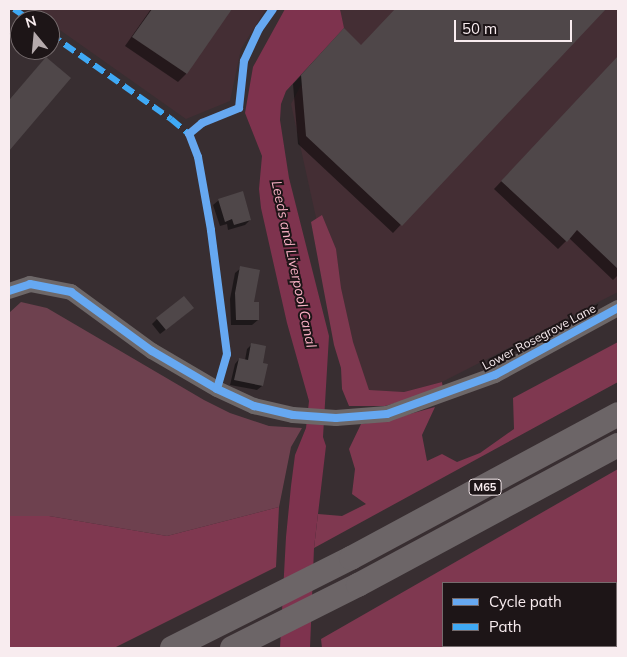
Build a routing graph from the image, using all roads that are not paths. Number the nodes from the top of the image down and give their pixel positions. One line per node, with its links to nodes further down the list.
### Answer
1 (9, 291): 2 (street, Lower Rosegrove Lane)
2 (618, 308)
3 (618, 414): 6 (highway, M65)
4 (618, 445): 5 (highway, M65)
5 (238, 645)
6 (172, 648)

